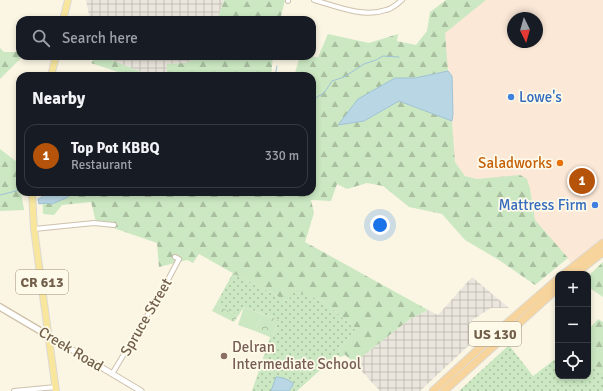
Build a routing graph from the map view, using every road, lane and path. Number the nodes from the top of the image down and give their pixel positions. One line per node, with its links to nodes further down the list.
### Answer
1 (68, 0): 4 (main road)
2 (314, 0): 3 (street)
3 (402, 0)
4 (64, 16)
5 (55, 60): 6 (main road)
6 (52, 72)
7 (32, 196): 9 (main road, CR 613)
8 (114, 224): 9 (street)
9 (34, 229): 18 (main road, CR 613)
10 (603, 243): 13 (highway)
11 (603, 252): 14 (highway)
12 (177, 258): 19 (street, Spruce Street)
13 (568, 271)
14 (579, 271)
15 (555, 282): 23 (highway, US 130)
16 (555, 291): 24 (highway, US 130)
17 (0, 307): 18 (main road, Creek Road)
18 (49, 336): 19 (street, Creek Road); 20 (main road, CR 613)
19 (112, 374): 22 (street, Creek Road)
20 (56, 389): 21 (street)
21 (14, 391)
22 (141, 391)
23 (433, 391)
24 (444, 391)

